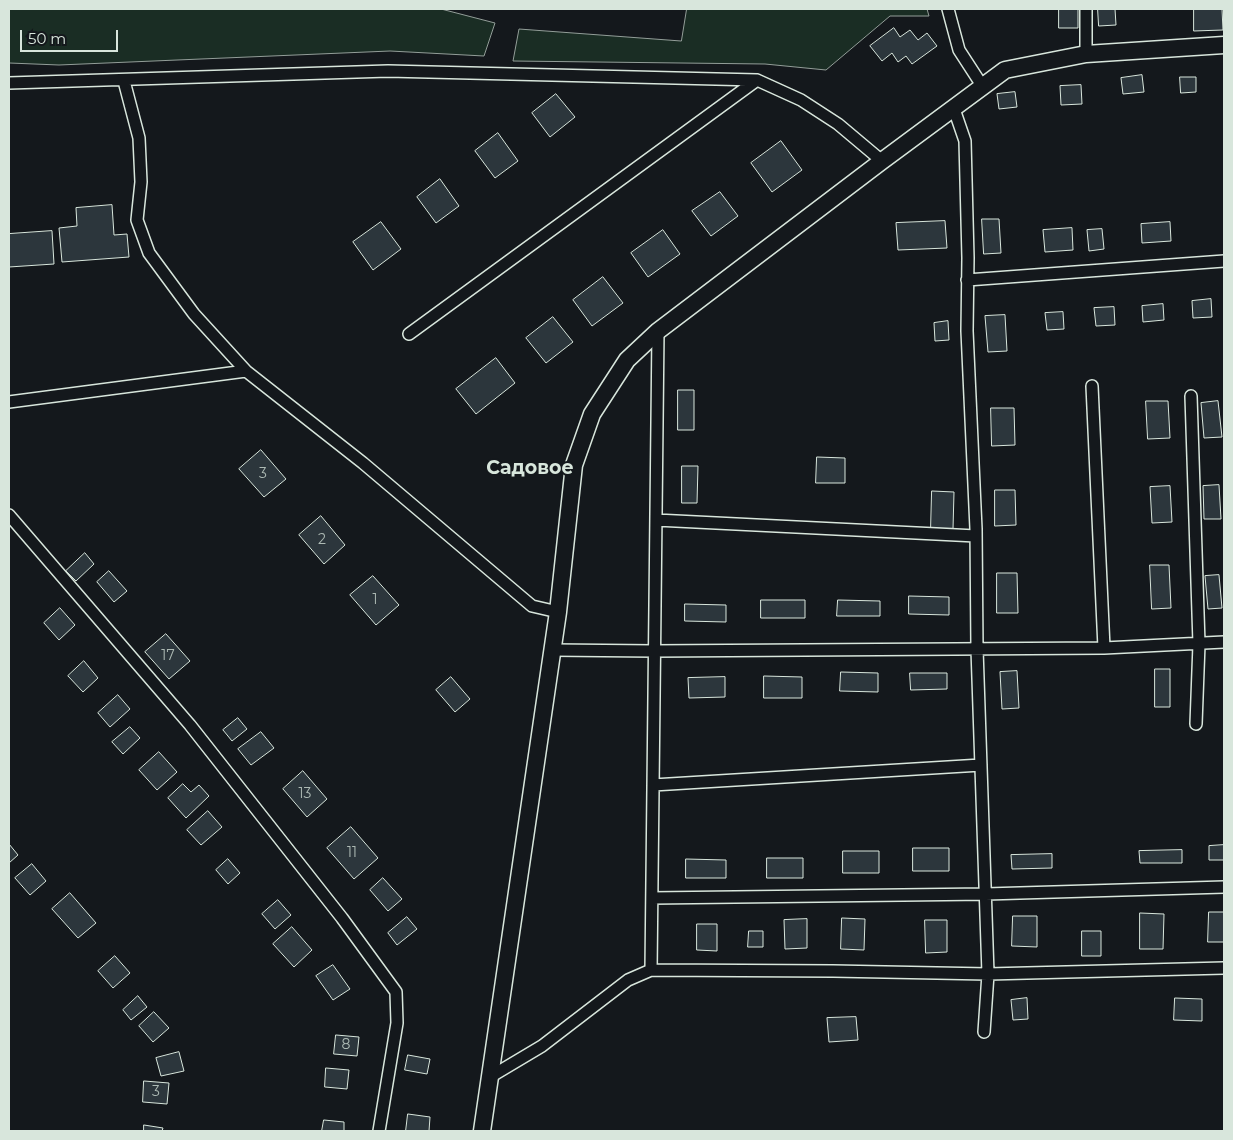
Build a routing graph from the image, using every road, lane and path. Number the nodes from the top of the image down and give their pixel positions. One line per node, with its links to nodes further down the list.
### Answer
1 (948, 9): 8 (street)
2 (1086, 9): 4 (street)
3 (1224, 45): 4 (street)
4 (1086, 54): 8 (street)
5 (124, 80): 6 (street); 7 (street); 15 (street)
6 (757, 80): 10 (street); 14 (street)
7 (9, 83)
8 (983, 87): 9 (street)
9 (954, 109): 10 (street); 12 (street)
10 (882, 161): 13 (street)
11 (1224, 261): 12 (street)
12 (967, 280): 21 (street)
13 (658, 331): 20 (street); 22 (street)
14 (409, 334)
15 (246, 371): 18 (street); 22 (street)
16 (1092, 386): 25 (street)
17 (1191, 396): 24 (street)
18 (9, 402)
19 (9, 515): 40 (street)
20 (656, 520): 21 (street); 28 (street)
21 (976, 536): 26 (street)
22 (558, 612): 27 (street)
23 (1224, 642): 24 (street)
24 (1199, 644): 25 (street); 29 (street)
25 (1104, 648): 26 (street)
26 (977, 649): 28 (street); 30 (street)
27 (553, 650): 28 (street); 39 (street)
28 (654, 651): 31 (street)
29 (1196, 724)
30 (981, 765): 31 (street); 33 (street)
31 (653, 785): 34 (street)
32 (1224, 887): 33 (street)
33 (986, 894): 34 (street); 37 (street)
34 (652, 898): 36 (street)
35 (1224, 968): 37 (street)
36 (651, 970): 37 (street); 39 (street)
37 (988, 974): 38 (street)
38 (984, 1032)
39 (490, 1077): 41 (street)
40 (379, 1131)
41 (482, 1131)

